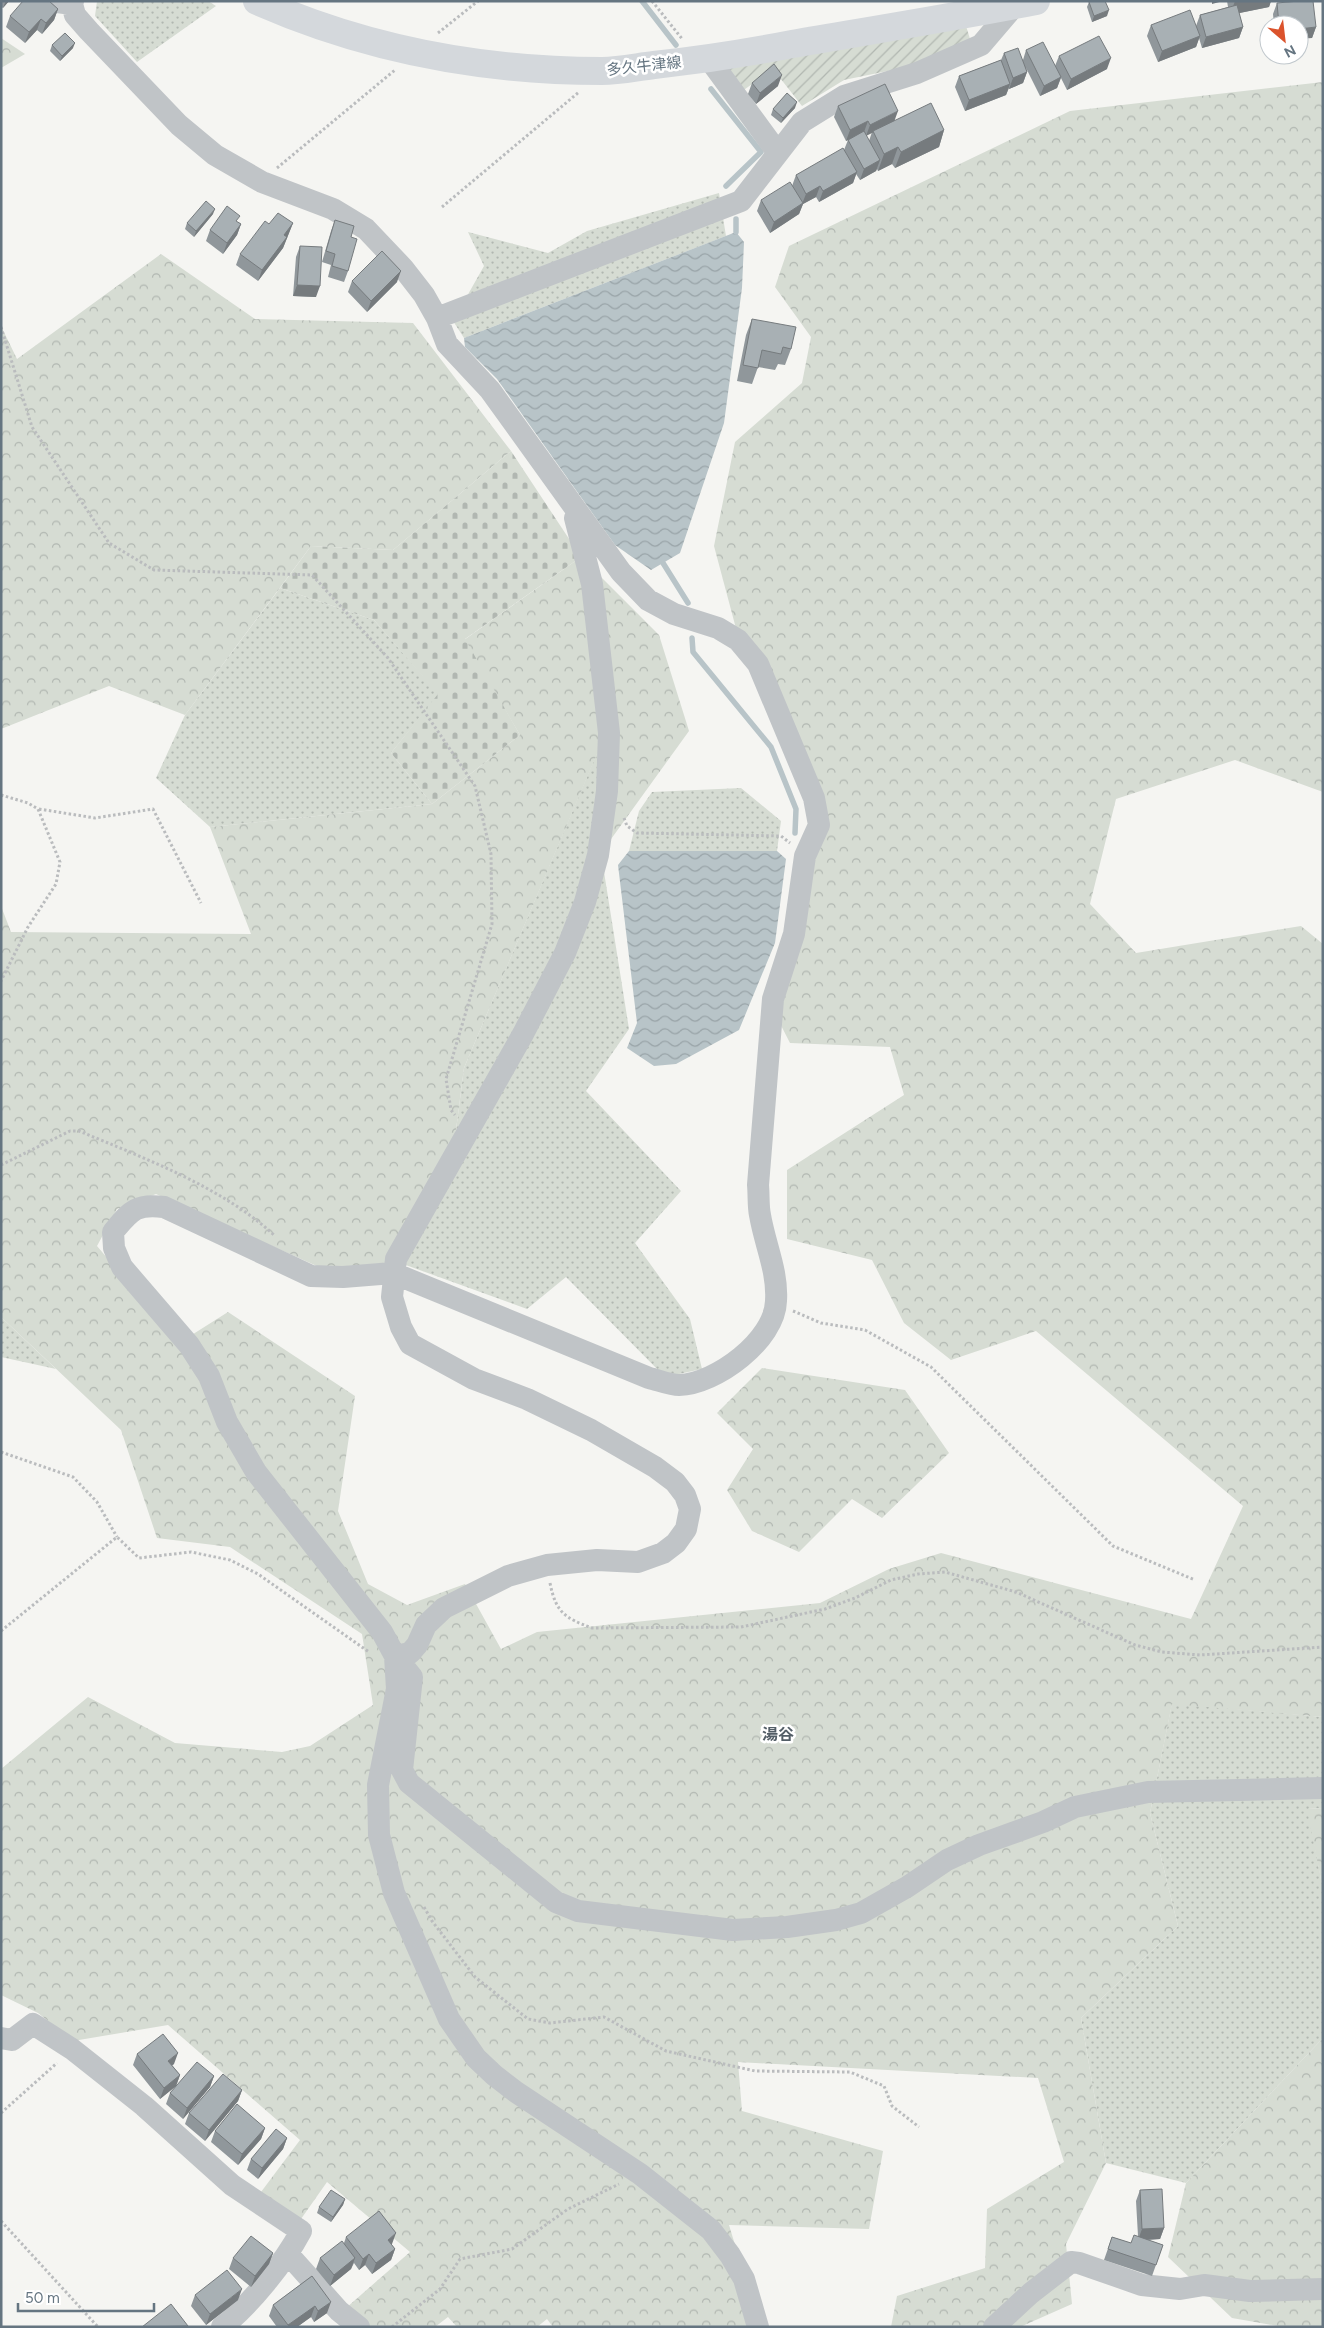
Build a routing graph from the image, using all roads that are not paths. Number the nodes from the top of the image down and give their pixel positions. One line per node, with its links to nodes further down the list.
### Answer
1 (257, 1): 4 (main road, 多久牛津線)
2 (65, 2): 6 (street)
3 (1025, 3): 4 (main road, 多久牛津線); 5 (street)
4 (709, 59): 5 (street)
5 (778, 153): 6 (street)
6 (438, 318): 7 (street)
7 (571, 503): 8 (street); 8 (street)
8 (393, 1274): 9 (street); 9 (street)
9 (384, 1657): 10 (street); 16 (street)
10 (1323, 1788)
11 (1, 2038): 12 (street)
12 (288, 2254): 14 (street); 15 (street)
13 (1323, 2289): 17 (street)
14 (222, 2327)
15 (359, 2327)
16 (758, 2327)
17 (994, 2327)

